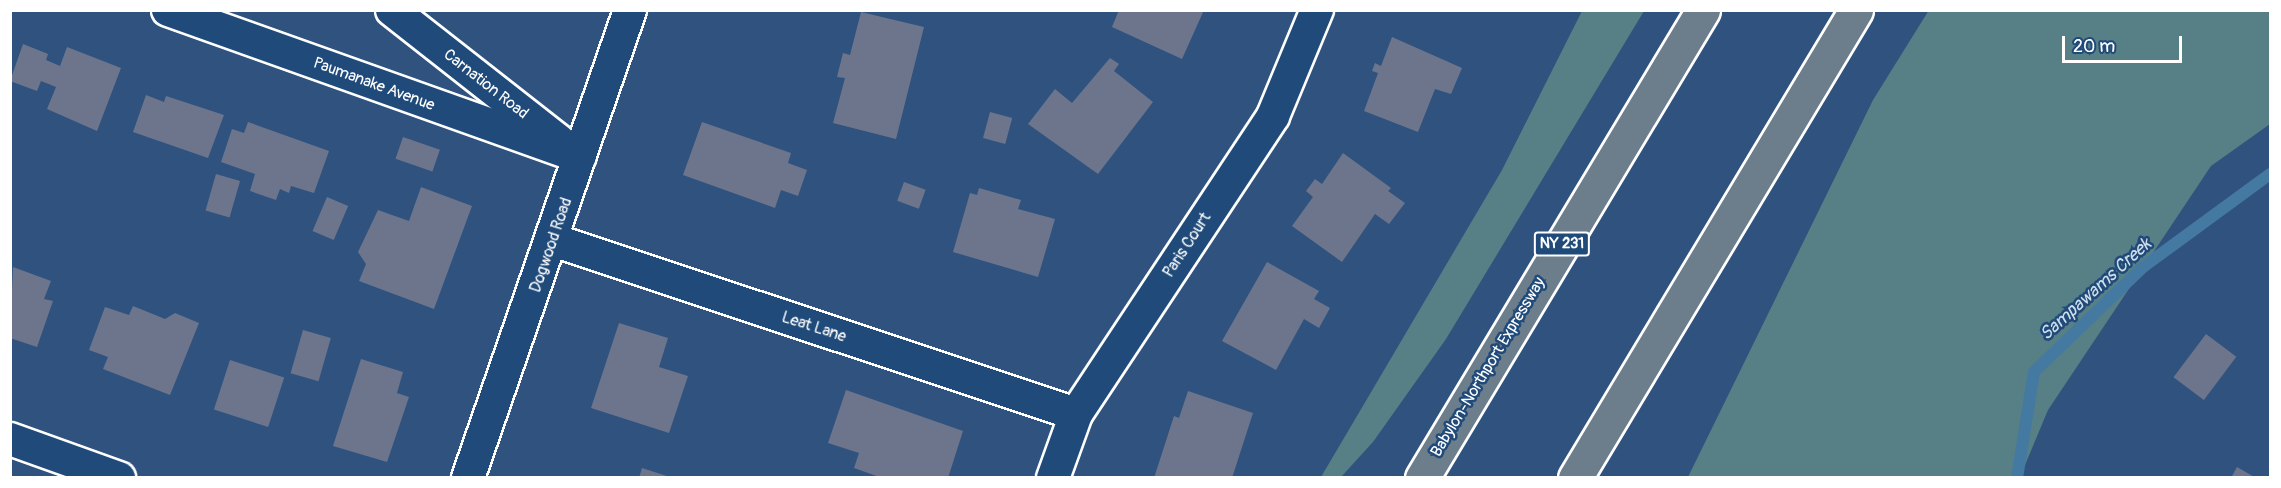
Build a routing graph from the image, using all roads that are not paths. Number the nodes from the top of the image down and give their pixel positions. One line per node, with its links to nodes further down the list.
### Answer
1 (168, 10): 7 (street, Paumanake Avenue)
2 (392, 10): 7 (street, Carnation Road)
3 (630, 10): 7 (street, Dogwood Road)
4 (1317, 10): 9 (street, Paris Court)
5 (1703, 10): 14 (main road, Babylon-Northport Expressway / NY 231)
6 (1856, 10): 15 (main road)
7 (580, 157): 8 (street, Dogwood Road)
8 (552, 240): 9 (street, Leat Lane); 12 (street, Dogwood Road)
9 (1076, 414): 13 (street, Paris Court)
10 (10, 439): 11 (street)
11 (119, 477)
12 (468, 477)
13 (1053, 477)
14 (1422, 477)
15 (1575, 477)

